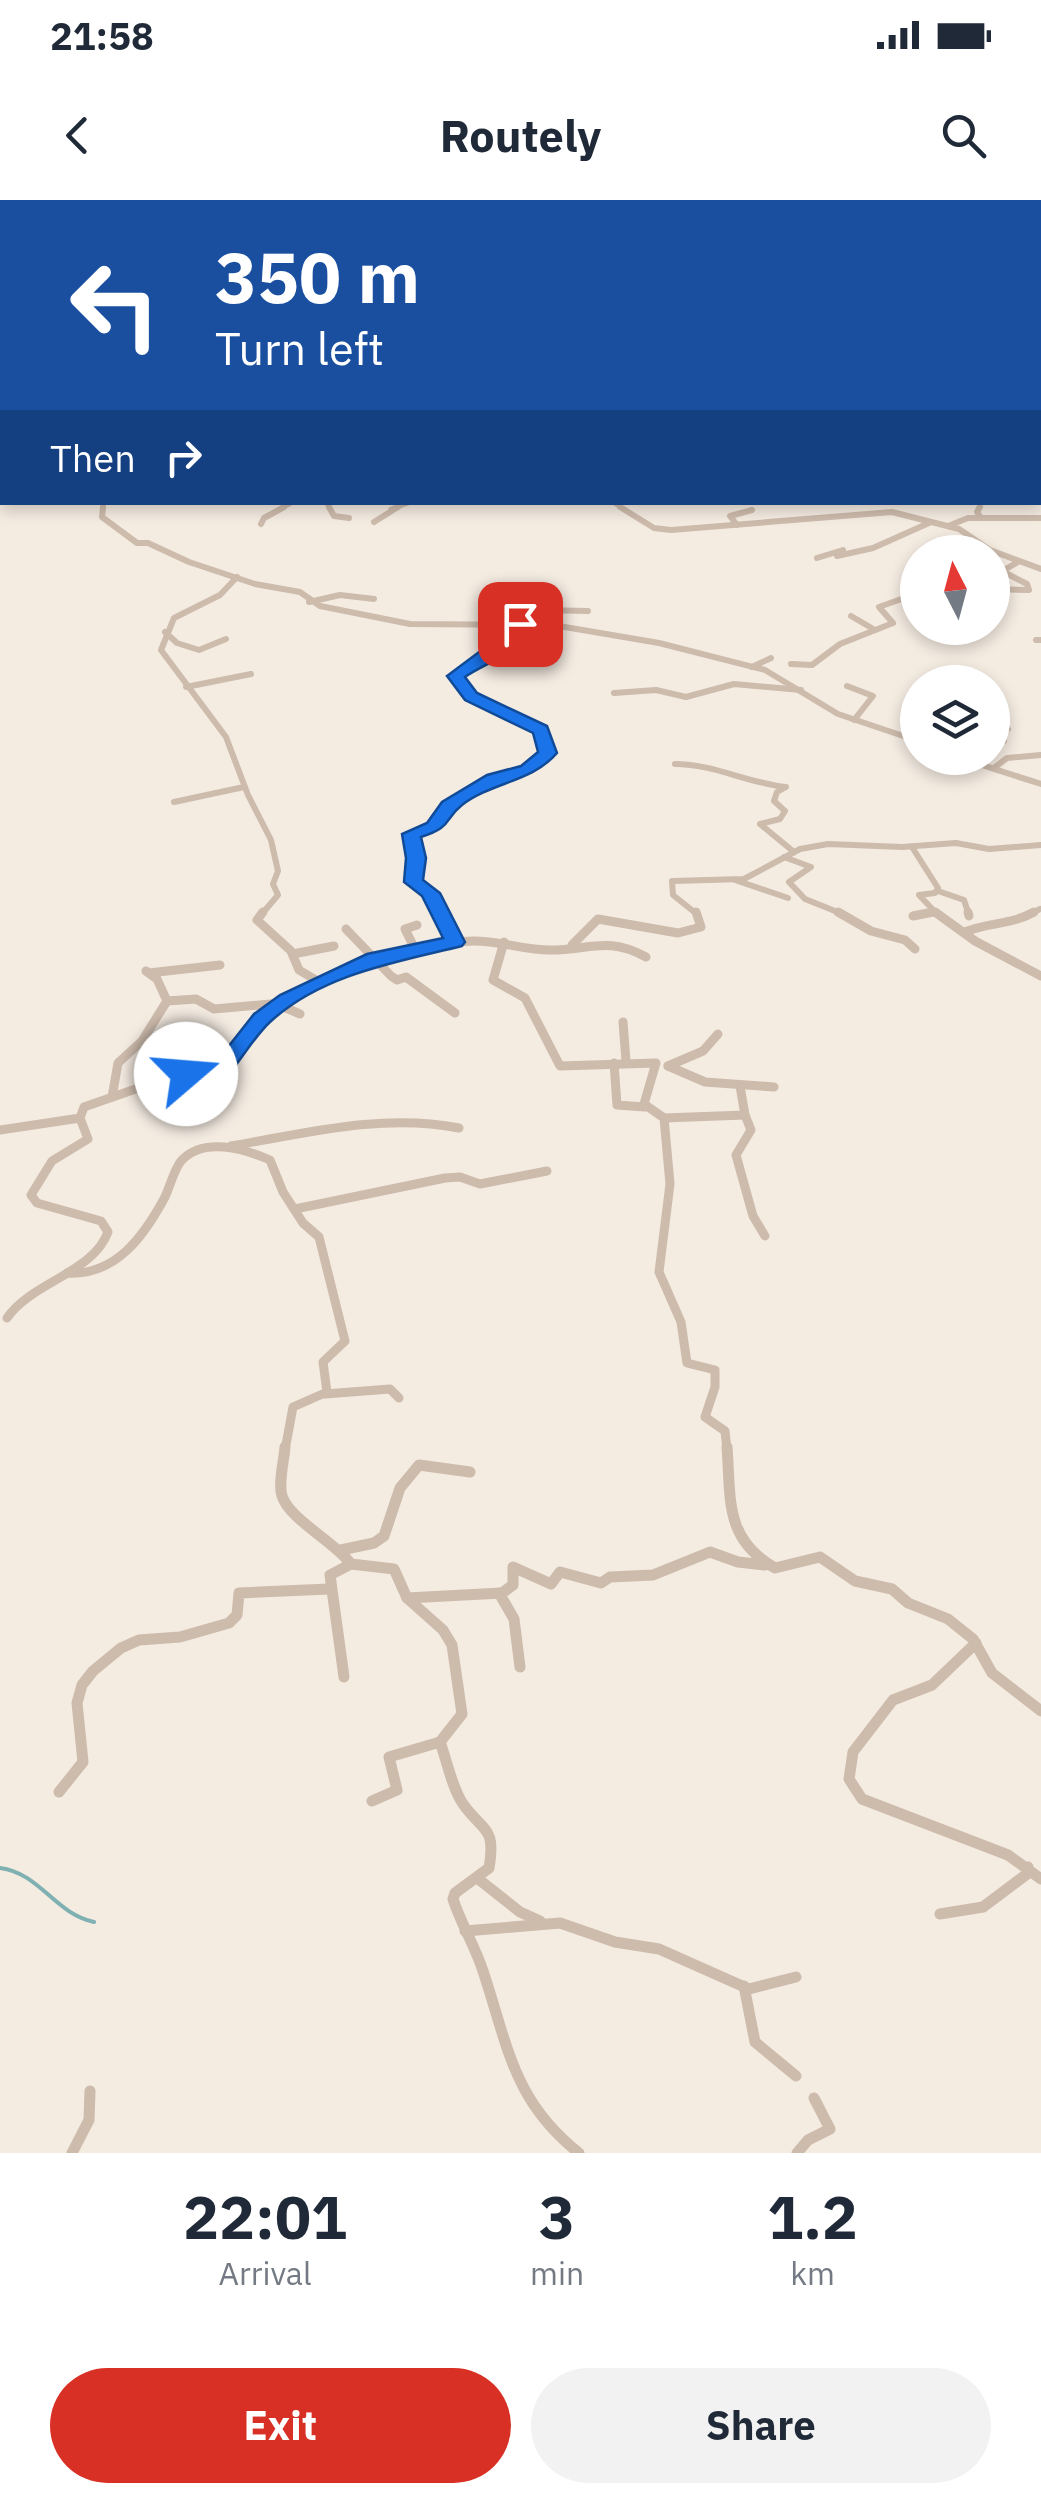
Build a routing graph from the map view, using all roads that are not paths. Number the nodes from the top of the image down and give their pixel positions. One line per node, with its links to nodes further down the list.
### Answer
1 (103, 505): 23 (street)
2 (287, 505): 13 (street)
3 (330, 505): 8 (street)
4 (403, 505): 11 (street)
5 (618, 505): 14 (street)
6 (980, 505): 9 (street)
7 (752, 510): 14 (street)
8 (349, 518)
9 (981, 518): 10 (street); 15 (street)
10 (1041, 518)
11 (374, 522)
12 (929, 523): 14 (street); 15 (street); 16 (street)
13 (261, 524)
14 (736, 525)
15 (948, 526): 19 (street)
16 (856, 550): 17 (street); 18 (street)
17 (836, 556)
18 (817, 558)
19 (1018, 562): 20 (street); 21 (street)
20 (1010, 566)
21 (1041, 569)
22 (1010, 575): 24 (street)
23 (237, 578): 27 (street); 28 (street)
24 (1010, 589)
25 (374, 599): 28 (street)
26 (900, 599): 33 (street)
27 (199, 601): 34 (street)
28 (309, 602): 32 (street)
29 (584, 609): 32 (street)
30 (851, 616): 33 (street)
31 (520, 624): 32 (street); 38 (street); 67 (street)
32 (509, 625)
33 (875, 630): 37 (street)
34 (165, 632): 35 (street); 41 (street)
35 (226, 639)
36 (771, 658): 38 (street)
37 (792, 664)
38 (752, 667): 42 (street)
39 (251, 674): 41 (street)
40 (847, 686): 44 (street)
41 (186, 687): 51 (street)
42 (801, 690): 43 (street); 44 (street)
43 (614, 693)
44 (854, 720): 45 (street)
45 (900, 735)
46 (1041, 756): 47 (street)
47 (1010, 758)
48 (675, 764): 55 (street)
49 (1010, 773): 50 (street)
50 (1041, 784)
51 (244, 787): 52 (street); 73 (street)
52 (174, 802)
53 (1041, 845): 54 (street)
54 (912, 846): 55 (street); 58 (street)
55 (794, 852): 56 (street)
56 (784, 858): 57 (street); 72 (street)
57 (735, 880): 59 (street); 70 (street)
58 (938, 891): 61 (street); 63 (street)
59 (788, 898)
60 (1040, 909): 66 (street)
61 (935, 912): 62 (street); 66 (street)
62 (913, 916)
63 (969, 916)
64 (417, 926): 71 (street)
65 (346, 929): 75 (street)
66 (966, 932): 77 (street)
67 (455, 942): 68 (street); 71 (street)
68 (504, 942): 70 (street); 85 (street)
69 (334, 946): 73 (street)
70 (570, 946): 74 (street)
71 (415, 949): 75 (street)
72 (915, 950)
73 (293, 954): 78 (street)
74 (646, 957)
75 (374, 958): 78 (street); 81 (street)
76 (220, 965): 79 (street)
77 (1041, 976)
78 (321, 983): 80 (street)
79 (167, 1001): 80 (street); 89 (street)
80 (280, 1004): 82 (street); 89 (street)
81 (455, 1013)
82 (300, 1014)
83 (623, 1022): 85 (street)
84 (718, 1034): 86 (street)
85 (620, 1062): 86 (street); 90 (street)
86 (662, 1064): 87 (street); 90 (street)
87 (740, 1086): 88 (street); 91 (street)
88 (774, 1086)
89 (112, 1096): 92 (street)
90 (645, 1107): 93 (street)
91 (745, 1115): 93 (street); 99 (street)
92 (80, 1118): 95 (street); 100 (street)
93 (664, 1118): 107 (street)
94 (459, 1128): 96 (street)
95 (0, 1130)
96 (231, 1146): 98 (street); 100 (street)
97 (548, 1171): 98 (street)
98 (295, 1210): 102 (street)
99 (765, 1236)
100 (67, 1272): 101 (street)
101 (7, 1318)
102 (325, 1394): 103 (street); 105 (street)
103 (399, 1398)
104 (470, 1472): 105 (street)
105 (341, 1550): 106 (street)
106 (351, 1564): 108 (street); 110 (street)
107 (768, 1564): 109 (street); 111 (street)
108 (329, 1589): 113 (street); 116 (street)
109 (499, 1594): 110 (street); 112 (street)
110 (407, 1598): 115 (street)
111 (976, 1644): 114 (street); 118 (street)
112 (520, 1667)
113 (344, 1677)
114 (1041, 1711)
115 (440, 1742): 117 (street); 119 (street)
116 (59, 1792)
117 (372, 1801)
118 (1028, 1867): 120 (street); 121 (street)
119 (477, 1878): 122 (street); 123 (street)
120 (1041, 1879)
121 (940, 1914)
122 (545, 1922): 123 (street); 125 (street)
123 (465, 1930): 130 (street)
124 (796, 1977): 125 (street)
125 (744, 1986): 126 (street)
126 (796, 2076)
127 (90, 2091): 129 (street)
128 (814, 2098): 131 (street)
129 (72, 2153)
130 (579, 2153)
131 (797, 2153)

